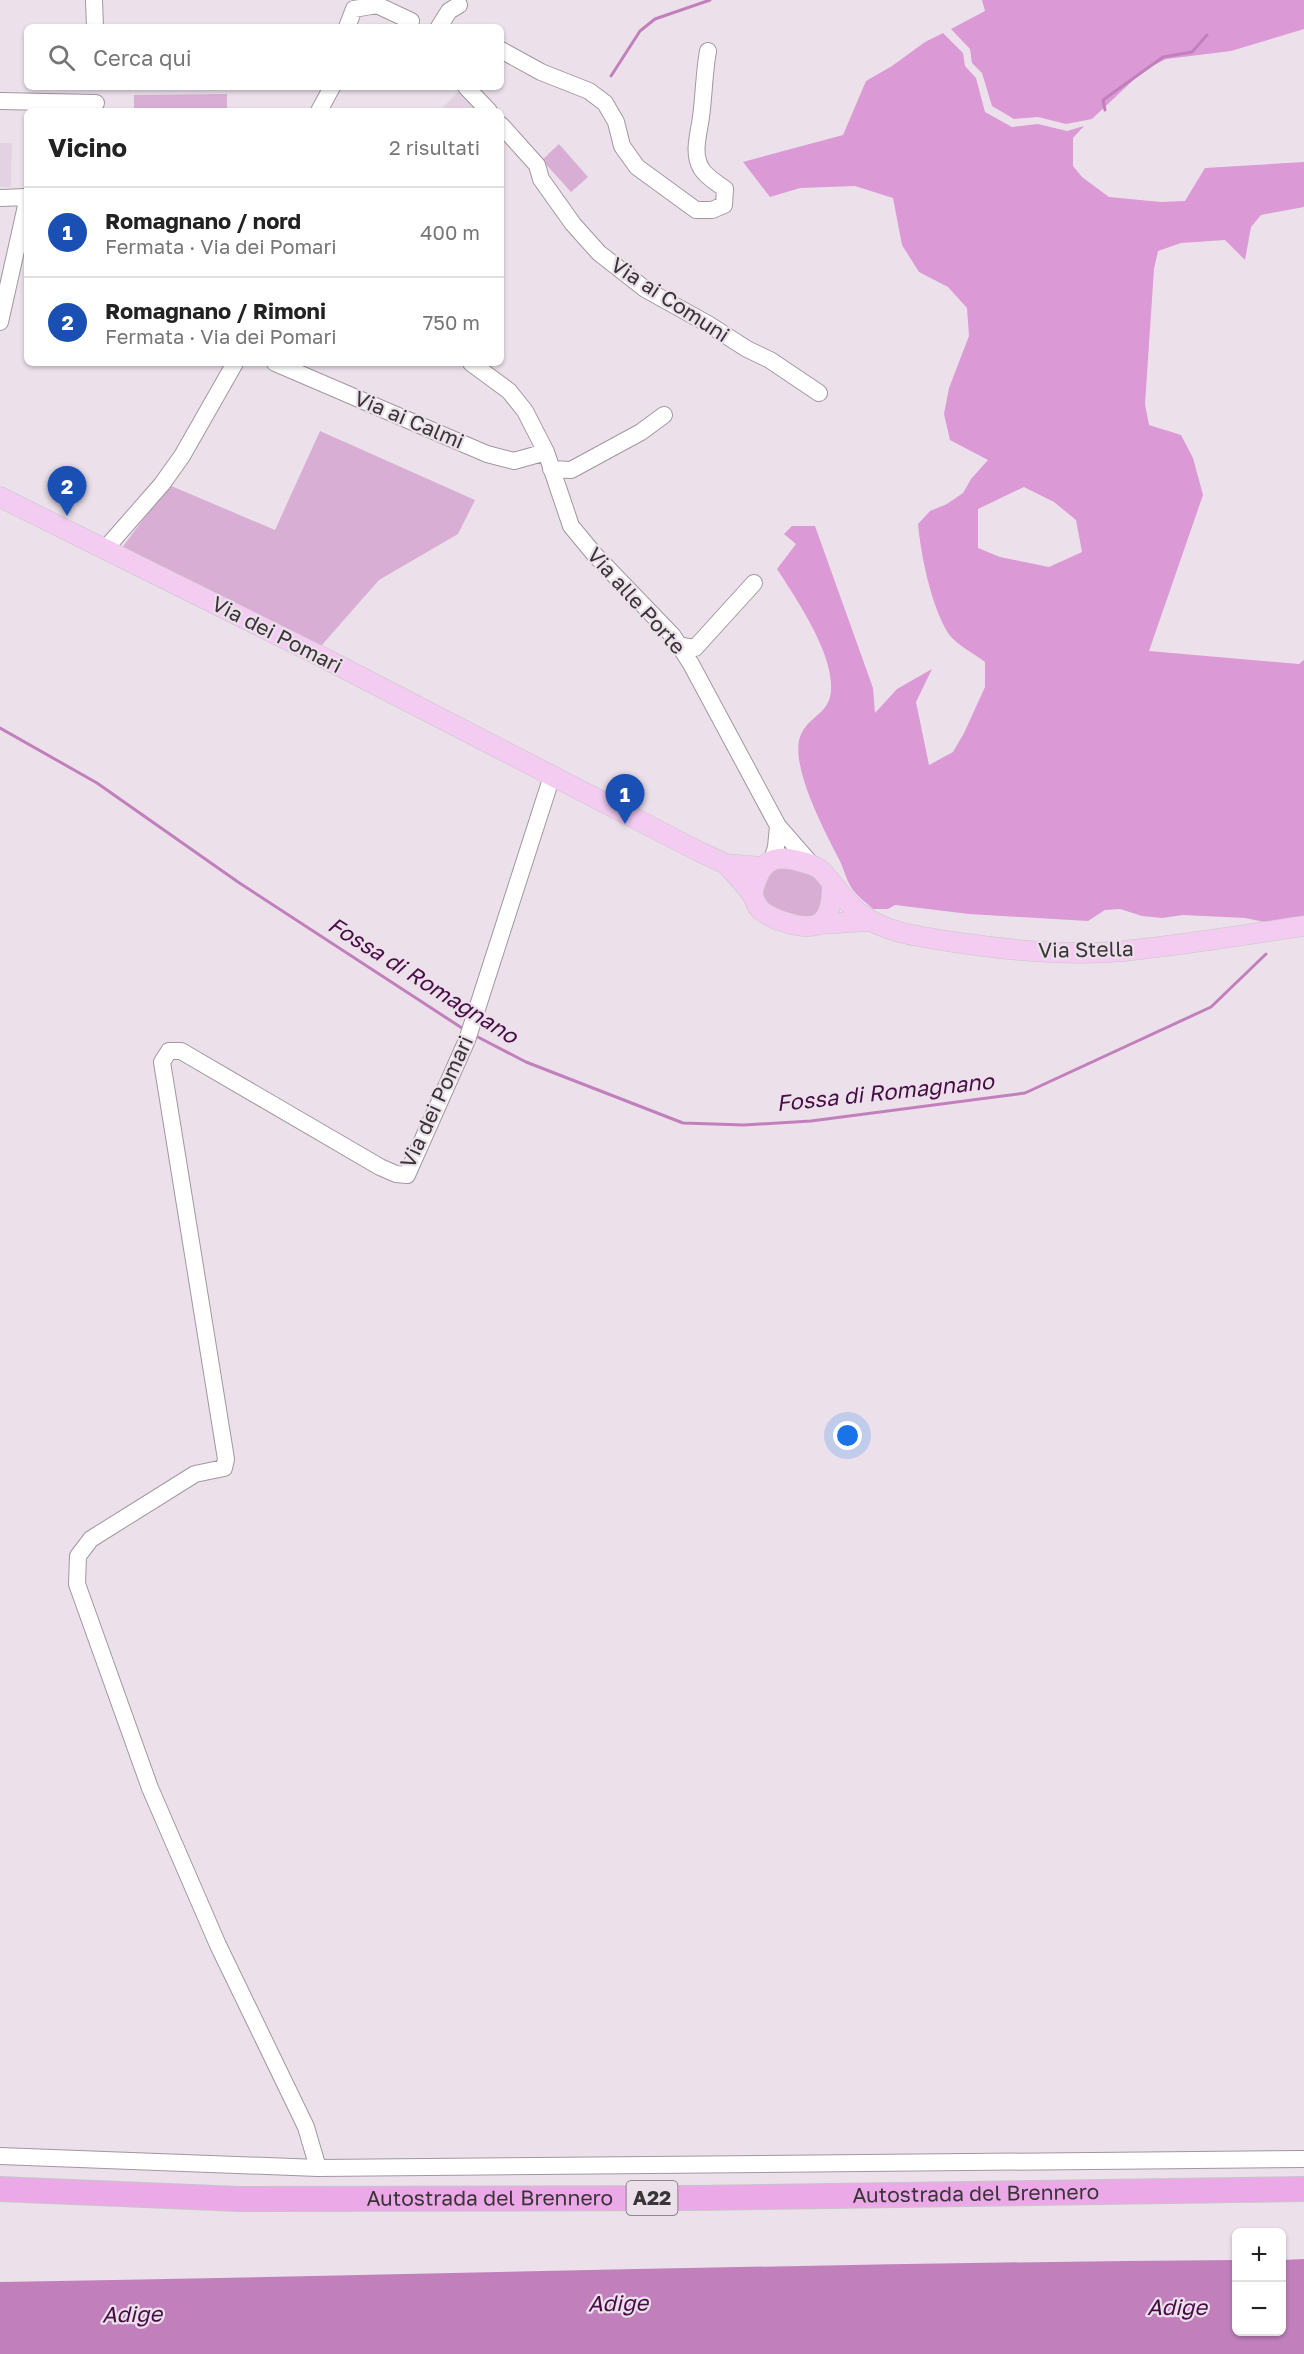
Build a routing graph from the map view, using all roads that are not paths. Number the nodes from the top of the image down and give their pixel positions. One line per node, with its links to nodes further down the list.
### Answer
1 (94, 0): 4 (street)
2 (392, 0): 6 (street)
3 (459, 5): 7 (street)
4 (94, 24)
5 (348, 24): 6 (street)
6 (414, 24)
7 (441, 24)
8 (708, 51): 9 (street)
9 (504, 52)
10 (330, 90): 14 (street)
11 (469, 90): 15 (street)
12 (96, 100): 13 (street)
13 (0, 101)
14 (321, 108)
15 (486, 108)
16 (504, 128): 24 (street, Via ai Comuni)
17 (24, 197): 18 (street)
18 (0, 198)
19 (24, 215): 20 (street)
20 (0, 322)
21 (233, 366): 29 (street)
22 (281, 366): 26 (street, Via ai Calmi)
23 (475, 366): 26 (street, Via alle Porte)
24 (819, 393)
25 (664, 415): 27 (street)
26 (546, 452): 27 (street, Via alle Porte)
27 (551, 469): 31 (street, Via alle Porte)
28 (0, 497): 29 (main road, Via dei Pomari)
29 (106, 548): 32 (main road, Via dei Pomari)
30 (754, 583): 31 (street)
31 (679, 645): 33 (street, Via alle Porte)
32 (552, 776): 35 (main road, Via dei Pomari); 44 (street, Via dei Pomari)
33 (778, 826): 34 (street); 36 (street, Via alle Porte)
34 (767, 863): 35 (main road, Via dei Pomari); 36 (main road, Via dei Pomari); 38 (main road)
35 (726, 864): 38 (main road, Via dei Pomari)
36 (812, 865): 37 (main road)
37 (832, 885): 39 (main road, Via Stella); 40 (main road)
38 (752, 895): 40 (main road, Via dei Pomari)
39 (870, 921): 40 (main road, Via Stella); 41 (main road, Via Stella)
40 (820, 924)
41 (1304, 926)
42 (0, 2156): 44 (street)
43 (1304, 2159): 44 (street)
44 (318, 2168)
45 (0, 2188): 46 (highway, Autostrada del Brennero / A22)
46 (1304, 2189)
47 (1304, 2203): 48 (highway, Autostrada del Brennero / A22)
48 (0, 2204)

